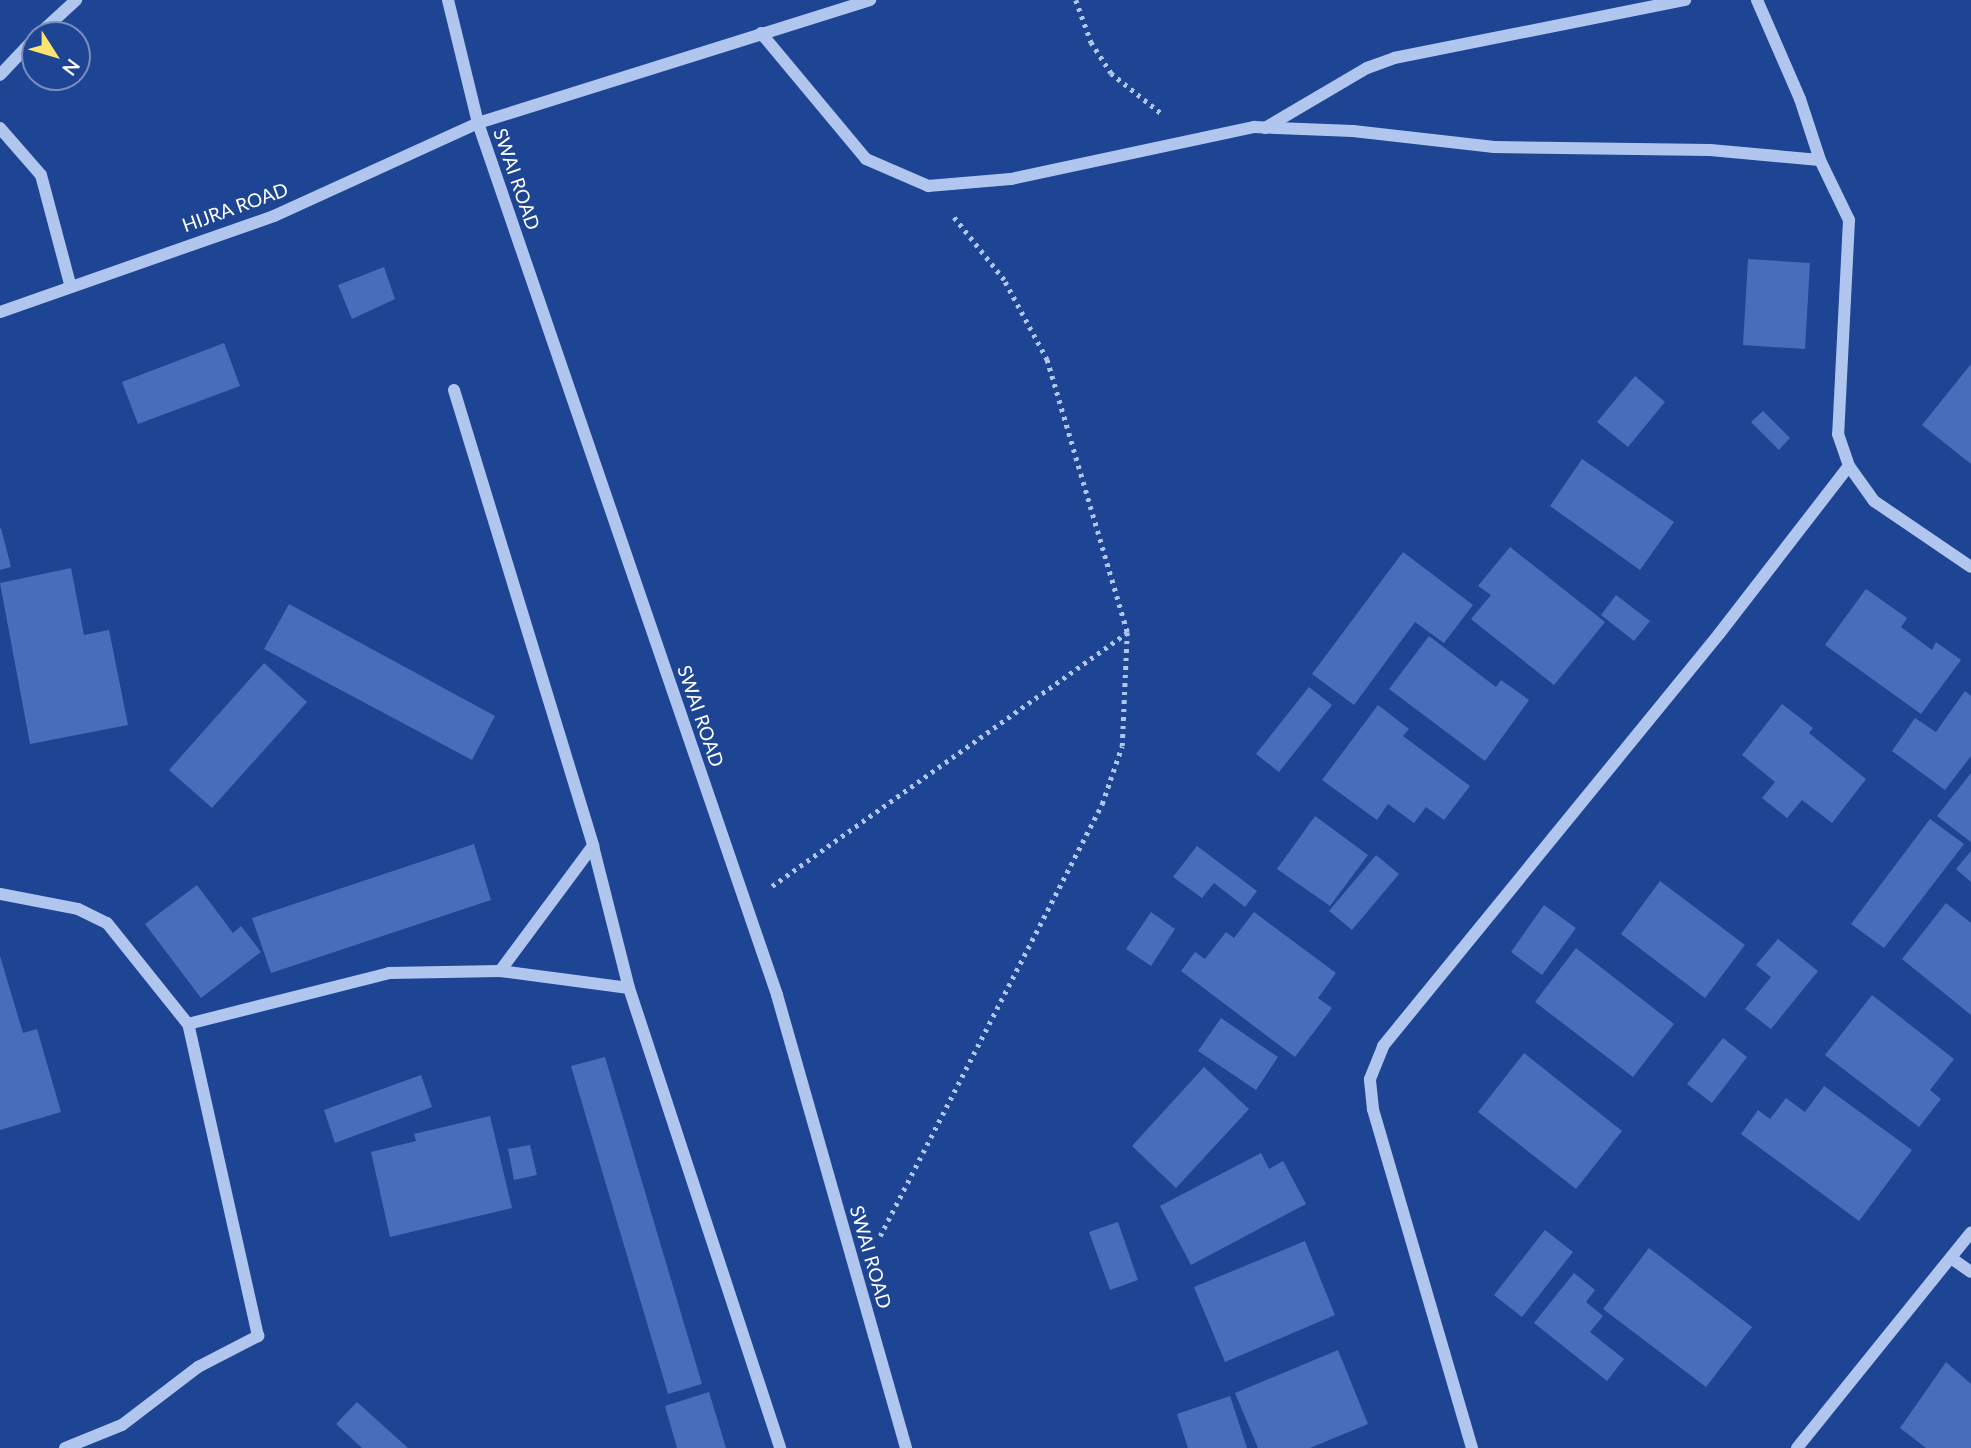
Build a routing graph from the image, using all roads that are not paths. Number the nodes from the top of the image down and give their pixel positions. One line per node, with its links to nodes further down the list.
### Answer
1 (76, 0): 6 (street)
2 (448, 0): 10 (street, SWAI ROAD)
3 (870, 0): 7 (street, HIJRA ROAD)
4 (1685, 0): 12 (street)
5 (1757, 0): 13 (street)
6 (54, 21)
7 (761, 33): 10 (street, HIJRA ROAD); 12 (street)
8 (21, 53): 9 (street)
9 (0, 75)
10 (478, 123): 14 (street, HIJRA ROAD); 29 (street, SWAI ROAD)
11 (0, 128): 14 (street)
12 (1265, 128): 13 (street)
13 (1820, 160): 17 (street)
14 (70, 284): 15 (street, HIJRA ROAD)
15 (0, 312)
16 (454, 390): 19 (street)
17 (1849, 466): 18 (street); 30 (street)
18 (1971, 567)
19 (593, 846): 21 (street); 22 (street)
20 (0, 894): 23 (street)
21 (500, 971): 22 (street); 23 (street)
22 (629, 988): 28 (street)
23 (188, 1024): 27 (street)
24 (1971, 1232): 25 (street)
25 (1951, 1258): 26 (street); 31 (street)
26 (1971, 1272)
27 (65, 1448)
28 (780, 1448)
29 (906, 1448)
30 (1472, 1448)
31 (1797, 1448)

